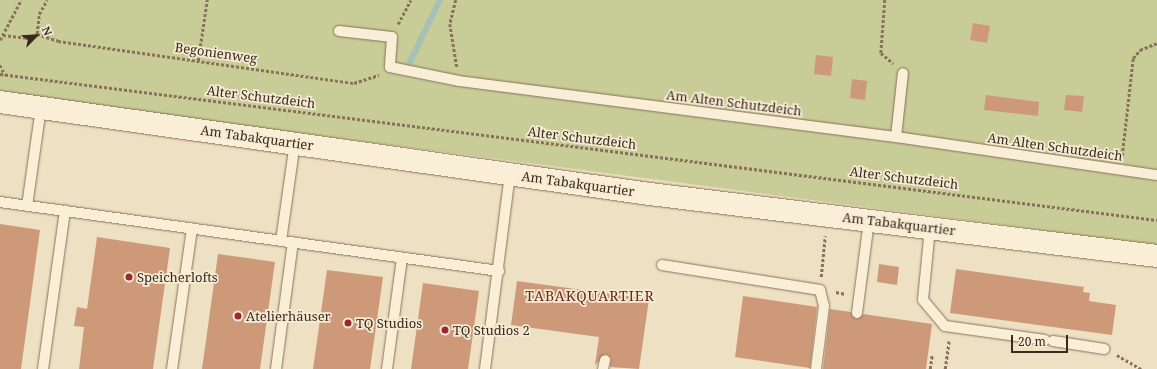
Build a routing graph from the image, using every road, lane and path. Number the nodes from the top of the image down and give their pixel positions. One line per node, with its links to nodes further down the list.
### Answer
1 (21, 0): 8 (path)
2 (47, 0): 9 (path)
3 (207, 0): 13 (path)
4 (411, 0): 10 (path)
5 (456, 0): 19 (path)
6 (885, 0): 16 (path)
7 (339, 31): 10 (lane)
8 (3, 34): 9 (path); 11 (path)
9 (37, 34): 13 (path, Begonienweg)
10 (392, 37): 15 (lane)
11 (0, 40)
12 (1157, 42): 24 (path)
13 (198, 61): 15 (path, Begonienweg)
14 (0, 65): 18 (path)
15 (390, 67): 19 (lane, Am Alten Schutzdeich)
16 (903, 73): 22 (lane)
17 (0, 74): 18 (path, Alter Schutzdeich)
18 (5, 75): 31 (path, Alter Schutzdeich)
19 (459, 81): 22 (lane, Am Alten Schutzdeich)
20 (0, 102): 21 (street, Am Tabakquartier)
21 (41, 108): 23 (street, Am Tabakquartier); 28 (lane)
22 (896, 137): 24 (lane, Am Alten Schutzdeich)
23 (295, 143): 25 (street, Am Tabakquartier); 35 (lane)
24 (1121, 170): 26 (lane, Am Alten Schutzdeich)
25 (510, 174): 30 (street, Am Tabakquartier); 40 (lane)
26 (1157, 175)
27 (0, 202): 28 (lane)
28 (27, 206): 29 (lane)
29 (65, 211): 33 (lane); 47 (lane)
30 (827, 216): 32 (street, Am Tabakquartier); 41 (path)
31 (1157, 220)
32 (869, 221): 34 (street, Am Tabakquartier); 42 (lane)
33 (192, 228): 35 (lane); 48 (lane)
34 (930, 228): 37 (street, Am Tabakquartier); 44 (lane)
35 (281, 241): 36 (lane)
36 (293, 242): 38 (lane); 49 (lane)
37 (1157, 256)
38 (402, 258): 40 (lane); 50 (lane)
39 (662, 265): 41 (lane)
40 (499, 271): 51 (lane)
41 (820, 290): 42 (path); 52 (lane)
42 (860, 296): 43 (lane)
43 (857, 313)
44 (950, 327): 45 (lane); 54 (path)
45 (1104, 348): 55 (path)
46 (932, 355): 53 (path)
47 (43, 369)
48 (172, 369)
49 (276, 369)
50 (387, 369)
51 (485, 369)
52 (816, 369)
53 (930, 369)
54 (945, 369)
55 (1142, 369)

